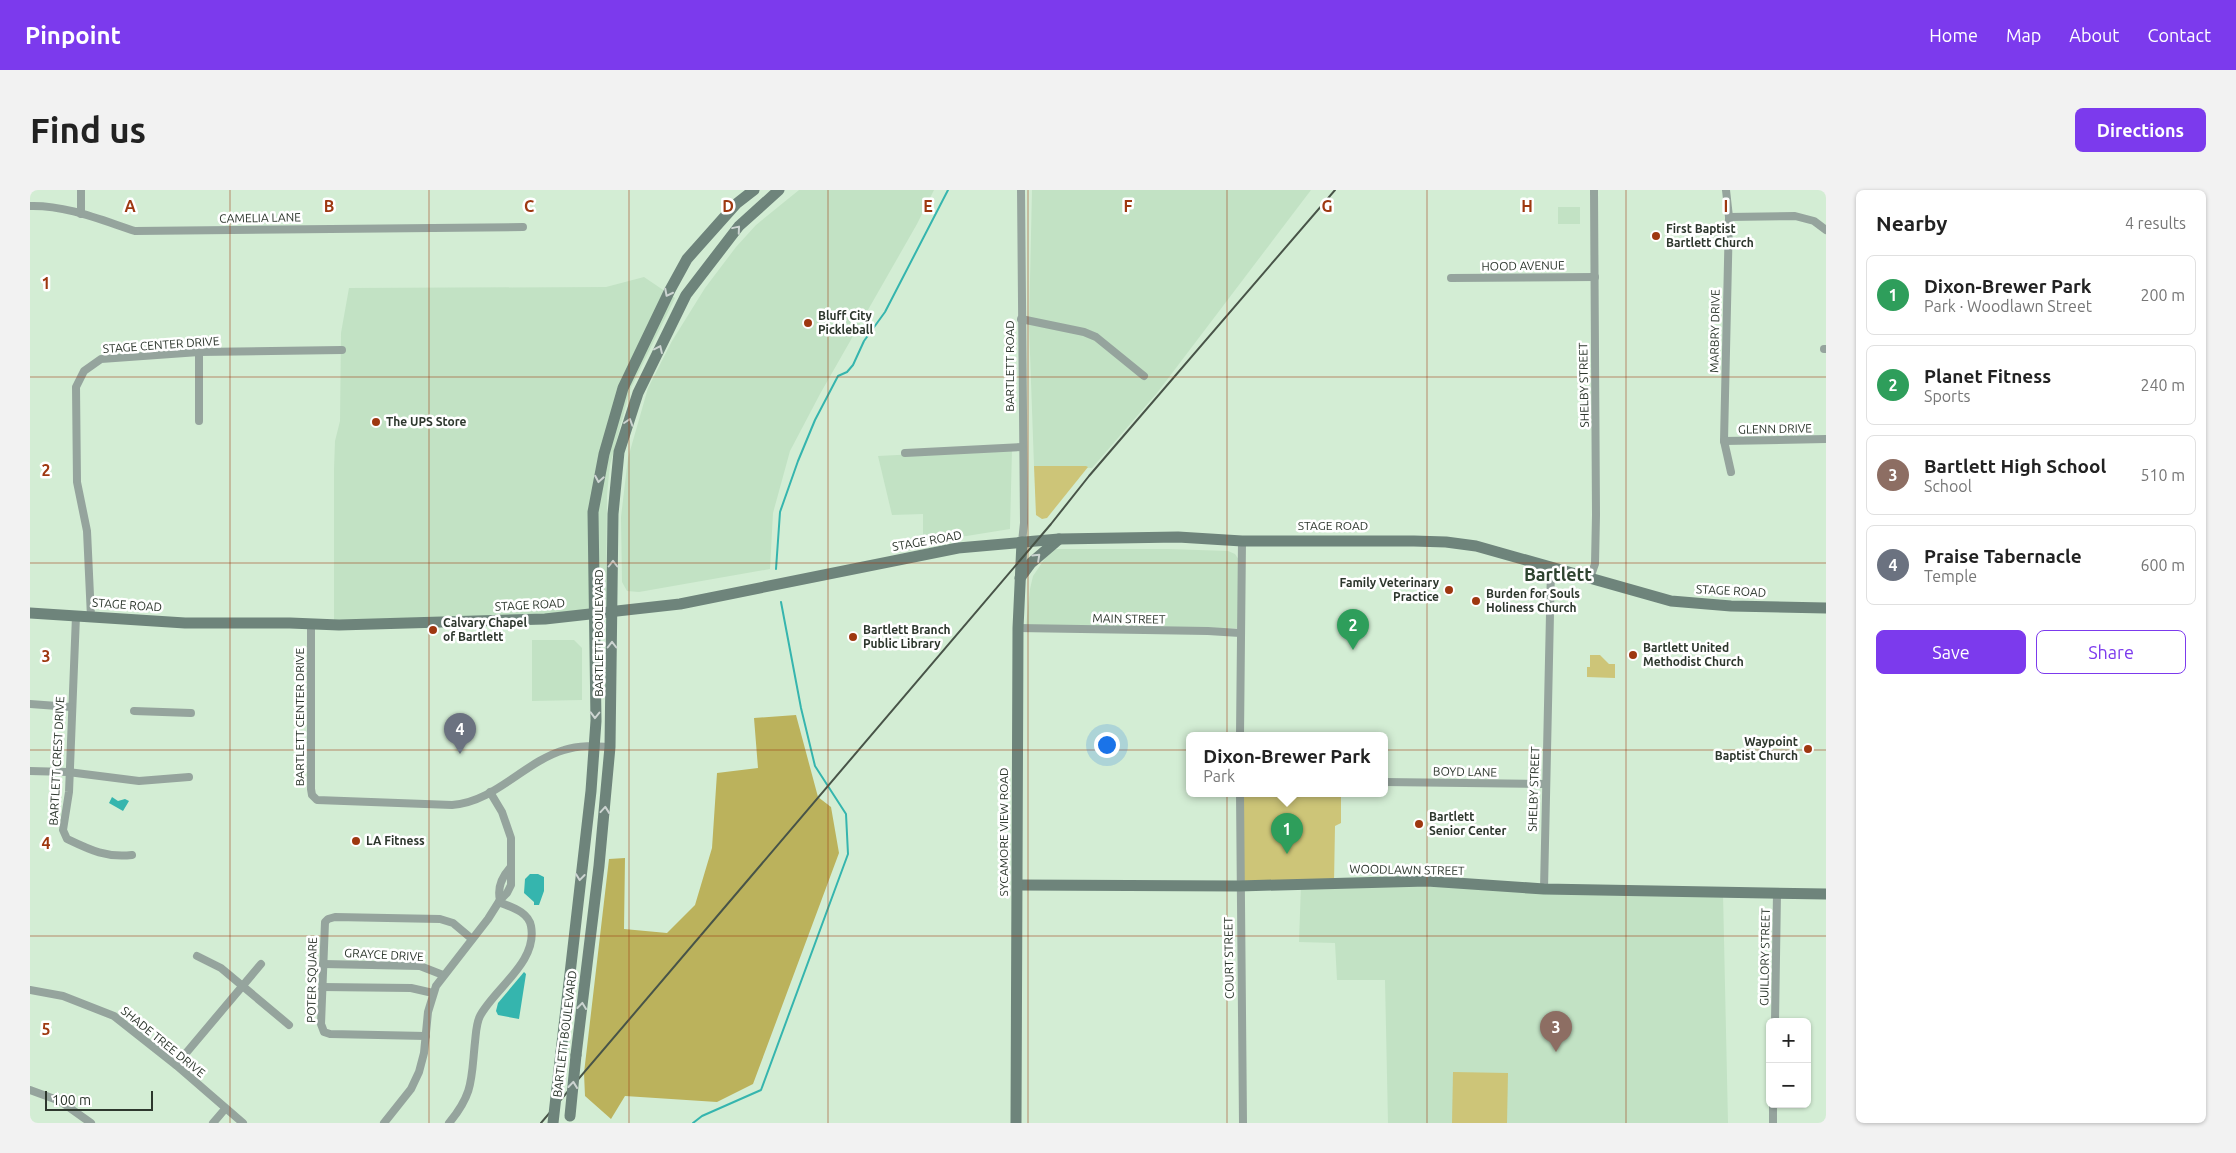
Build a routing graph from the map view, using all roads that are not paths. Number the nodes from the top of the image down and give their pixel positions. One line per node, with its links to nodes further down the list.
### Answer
1 (81, 190): 8 (street)
2 (754, 190): 33 (main road, BARTLETT BOULEVARD, one-way to 33)
3 (778, 190): 31 (main road, BARTLETT BOULEVARD, one-way to 3)
4 (1021, 190): 14 (street, BARTLETT ROAD)
5 (1594, 190): 12 (street, SHELBY STREET)
6 (1726, 190): 9 (street, MARBRY DRIVE)
7 (30, 206): 8 (street, CAMELIA LANE)
8 (81, 214): 10 (street, CAMELIA LANE)
9 (1729, 217): 11 (street); 20 (street, MARBRY DRIVE)
10 (523, 227)
11 (1826, 230)
12 (1595, 276): 13 (street, HOOD AVENUE); 28 (street, SHELBY STREET)
13 (1451, 278)
14 (1021, 319): 17 (street); 21 (street, BARTLETT ROAD)
15 (342, 350): 16 (street, STAGE CENTER DRIVE)
16 (199, 352): 18 (street); 35 (street, STAGE CENTER DRIVE)
17 (1144, 376)
18 (199, 422)
19 (1826, 439): 20 (street, GLENN DRIVE)
20 (1724, 441): 23 (street, MARBRY DRIVE)
21 (1022, 447): 22 (street); 25 (street, BARTLETT ROAD)
22 (905, 453)
23 (1731, 472)
24 (1059, 539): 25 (main road, STAGE ROAD); 26 (main road, STAGE ROAD); 29 (main road, one-way to 24)
25 (1022, 542): 29 (main road, SYCAMORE VIEW ROAD); 31 (main road, STAGE ROAD)
26 (1242, 542): 27 (main road, STAGE ROAD); 38 (street)
27 (1551, 568): 28 (main road, STAGE ROAD); 50 (street, SHELBY STREET)
28 (1590, 578): 30 (main road, STAGE ROAD)
29 (1019, 580): 37 (main road, SYCAMORE VIEW ROAD)
30 (1826, 608)
31 (613, 612): 33 (main road, STAGE ROAD); 45 (main road, BARTLETT BOULEVARD, one-way to 31)
32 (30, 613): 34 (main road, STAGE ROAD)
33 (595, 614): 36 (main road, STAGE ROAD); 44 (main road, BARTLETT BOULEVARD, one-way to 44)
34 (76, 616): 35 (main road, STAGE ROAD); 40 (street, BARTLETT CREST DRIVE)
35 (91, 617): 36 (main road, STAGE ROAD)
36 (311, 624): 51 (street, BARTLETT CENTER DRIVE)
37 (1018, 628): 38 (street, MAIN STREET); 54 (main road, SYCAMORE VIEW ROAD)
38 (1240, 633): 43 (street)
39 (30, 704): 40 (street)
40 (71, 707): 47 (street, BARTLETT CREST DRIVE)
41 (134, 711): 42 (street)
42 (191, 713)
43 (1240, 732)
44 (594, 746): 45 (street, BARTLETT CENTER DRIVE); 51 (street, BARTLETT CENTER DRIVE); 82 (main road, BARTLETT BOULEVARD, one-way to 82, bridge)
45 (610, 747): 76 (main road, BARTLETT BOULEVARD, one-way to 45, bridge)
46 (30, 771): 47 (street)
47 (68, 772): 48 (street); 53 (street, BARTLETT CREST DRIVE)
48 (189, 777)
49 (1388, 782): 50 (street, BOYD LANE)
50 (1546, 784): 56 (street, SHELBY STREET)
51 (490, 792): 59 (street)
52 (1240, 797): 55 (street, COURT STREET)
53 (132, 855)
54 (1018, 885): 55 (main road, WOODLAWN STREET); 83 (main road, SYCAMORE VIEW ROAD)
55 (1239, 886): 56 (main road, WOODLAWN STREET); 84 (street, COURT STREET)
56 (1544, 889): 57 (main road, WOODLAWN STREET)
57 (1777, 894): 58 (main road, WOODLAWN STREET); 69 (street, GUILLORY STREET)
58 (1826, 894)
59 (499, 901): 60 (street); 81 (street)
60 (472, 939): 63 (street, POTER SQUARE); 64 (street)
61 (197, 956): 65 (street)
62 (261, 964): 65 (street)
63 (323, 964): 64 (street, GRAYCE DRIVE); 66 (street, POTER SQUARE)
64 (443, 975): 68 (street)
65 (243, 986): 70 (street); 72 (street)
66 (322, 988): 68 (street); 71 (street, POTER SQUARE)
67 (30, 990): 72 (street, SHADE TREE DRIVE)
68 (433, 993): 71 (street)
69 (1775, 1018)
70 (289, 1025)
71 (426, 1036): 80 (street)
72 (176, 1065): 75 (street, SHADE TREE DRIVE)
73 (30, 1090): 77 (street)
74 (1773, 1108): 85 (street)
75 (225, 1109): 78 (street); 79 (street, SHADE TREE DRIVE)
76 (569, 1119)
77 (91, 1123)
78 (213, 1123)
79 (243, 1123)
80 (384, 1123)
81 (449, 1123)
82 (553, 1123)
83 (1016, 1123)
84 (1243, 1123)
85 (1773, 1123)

